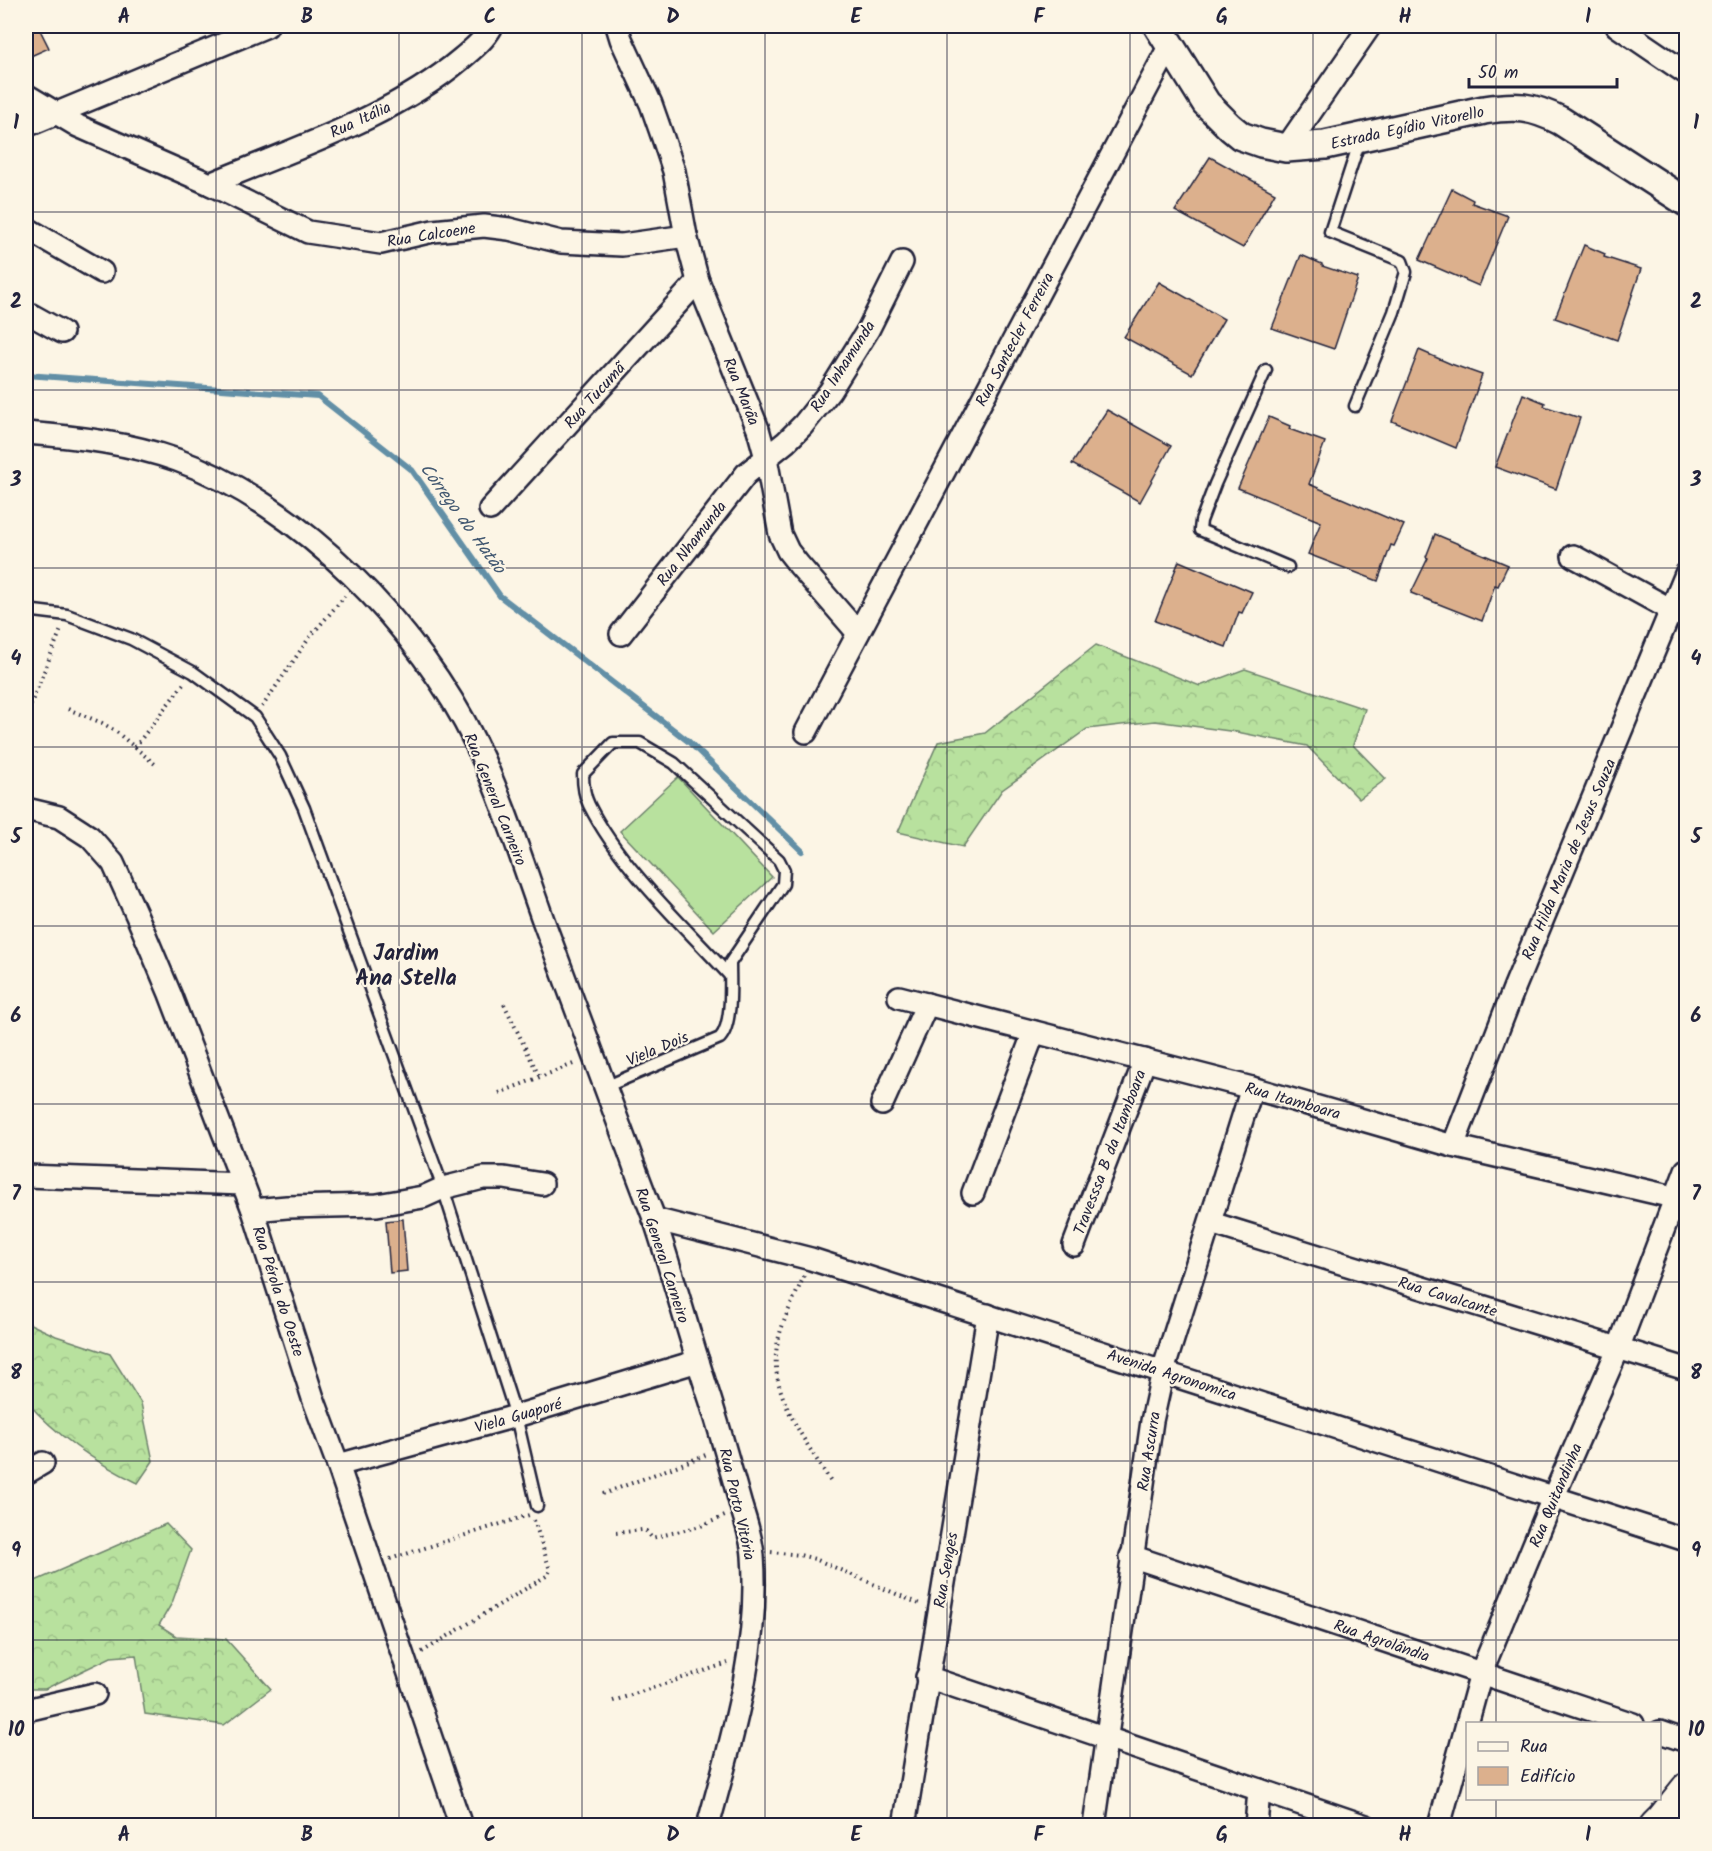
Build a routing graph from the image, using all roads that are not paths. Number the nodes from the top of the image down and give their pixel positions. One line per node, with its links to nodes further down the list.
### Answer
1 (267, 26): 9 (street)
2 (492, 26): 13 (street, Rua Itália)
3 (617, 26): 16 (street, Rua Marãa)
4 (1370, 26): 12 (street)
5 (1617, 26): 7 (street)
6 (1164, 35): 12 (street, Estrada Egídio Vitorello); 32 (street, Rua Santecler Ferreira)
7 (1686, 73)
8 (26, 95): 9 (street, Rua Calcoene)
9 (54, 114): 10 (street); 13 (street, Rua Calcoene)
10 (26, 126)
11 (1361, 137): 12 (street, Estrada Egídio Vitorello); 14 (street, Estrada Egídio Vitorello); 23 (lane)
12 (1286, 148)
13 (210, 184): 16 (street, Rua Calcoene)
14 (1686, 202)
15 (26, 228): 18 (street)
16 (686, 236): 19 (street, Rua Marãa)
17 (902, 262): 25 (street, Rua Inhamunda)
18 (102, 272)
19 (698, 281): 25 (street, Rua Marãa); 26 (street, Rua Tucumã)
20 (26, 312): 21 (street)
21 (62, 332)
22 (1266, 370): 28 (lane)
23 (1355, 406)
24 (26, 433): 41 (street, Rua General Carneiro)
25 (766, 458): 32 (street, Rua Marãa); 33 (street, Rua Nhamunda)
26 (490, 509)
27 (1573, 556): 31 (street)
28 (1288, 567)
29 (1686, 574): 31 (street, Rua Hilda Maria de Jesus Souza)
30 (26, 610): 49 (lane)
31 (1679, 613): 44 (street, Rua Hilda Maria de Jesus Souza)
32 (858, 633): 34 (street)
33 (621, 634)
34 (806, 732)
35 (26, 809): 47 (street, Rua Pérola do Oeste)
36 (730, 976): 36 (lane); 41 (lane, Viela Dois)
37 (899, 997): 38 (street, Rua Itamboara)
38 (927, 1004): 39 (street, Rua Itamboara); 43 (street)
39 (1034, 1032): 40 (street, Rua Itamboara); 50 (street)
40 (1144, 1060): 42 (street, Rua Itamboara); 55 (street, Travesssa B da Itamboara)
41 (605, 1087): 53 (street, Rua General Carneiro)
42 (1252, 1088): 44 (street, Rua Itamboara); 54 (street, Rua Ascurra)
43 (882, 1104)
44 (1453, 1146): 51 (street, Rua Itamboara)
45 (1686, 1170): 51 (street, Rua Quitandinha)
46 (26, 1176): 47 (street)
47 (243, 1184): 52 (street, Rua Pérola do Oeste)
48 (542, 1184): 49 (street)
49 (443, 1188): 52 (street); 61 (lane)
50 (974, 1193)
51 (1681, 1199): 57 (street, Rua Quitandinha)
52 (253, 1210): 62 (street, Rua Pérola do Oeste)
53 (654, 1219): 56 (street, Avenida Agronomica); 58 (street, Rua General Carneiro)
54 (1211, 1223): 57 (street, Rua Cavalcante); 60 (street, Rua Ascurra)
55 (1074, 1245)
56 (988, 1315): 60 (street, Avenida Agronomica); 68 (street, Rua Senges)
57 (1618, 1349): 59 (street, Rua Cavalcante); 63 (street, Rua Quitandinha)
58 (698, 1361): 61 (street, Viela Guaporé); 80 (street, Rua Porto Vitória)
59 (1686, 1369)
60 (1163, 1371): 63 (street, Avenida Agronomica); 66 (street, Rua Ascurra)
61 (516, 1416): 62 (street, Viela Guaporé); 64 (lane)
62 (338, 1465): 79 (street, Rua Pérola do Oeste)
63 (1553, 1498): 65 (street, Avenida Agronomica); 67 (street, Rua Quitandinha)
64 (537, 1506)
65 (1686, 1540)
66 (1131, 1556): 67 (street, Rua Agrolândia); 75 (street, Rua Ascurra)
67 (1481, 1673): 71 (street, Rua Quitandinha); 72 (street, Rua Agrolândia)
68 (927, 1677): 75 (street); 81 (street, Rua Senges)
69 (95, 1694): 70 (street)
70 (26, 1710)
71 (1468, 1722)
72 (1627, 1722)
73 (1466, 1728): 85 (street, Rua Quitandinha)
74 (1661, 1733): 76 (street)
75 (1108, 1738): 78 (street); 82 (street, Rua Ascurra)
76 (1686, 1741)
77 (1686, 1789): 86 (main road)
78 (1259, 1790): 83 (street); 84 (street)
79 (461, 1826)
80 (708, 1826)
81 (904, 1826)
82 (1094, 1826)
83 (1256, 1826)
84 (1366, 1826)
85 (1439, 1826)
86 (1655, 1826)

